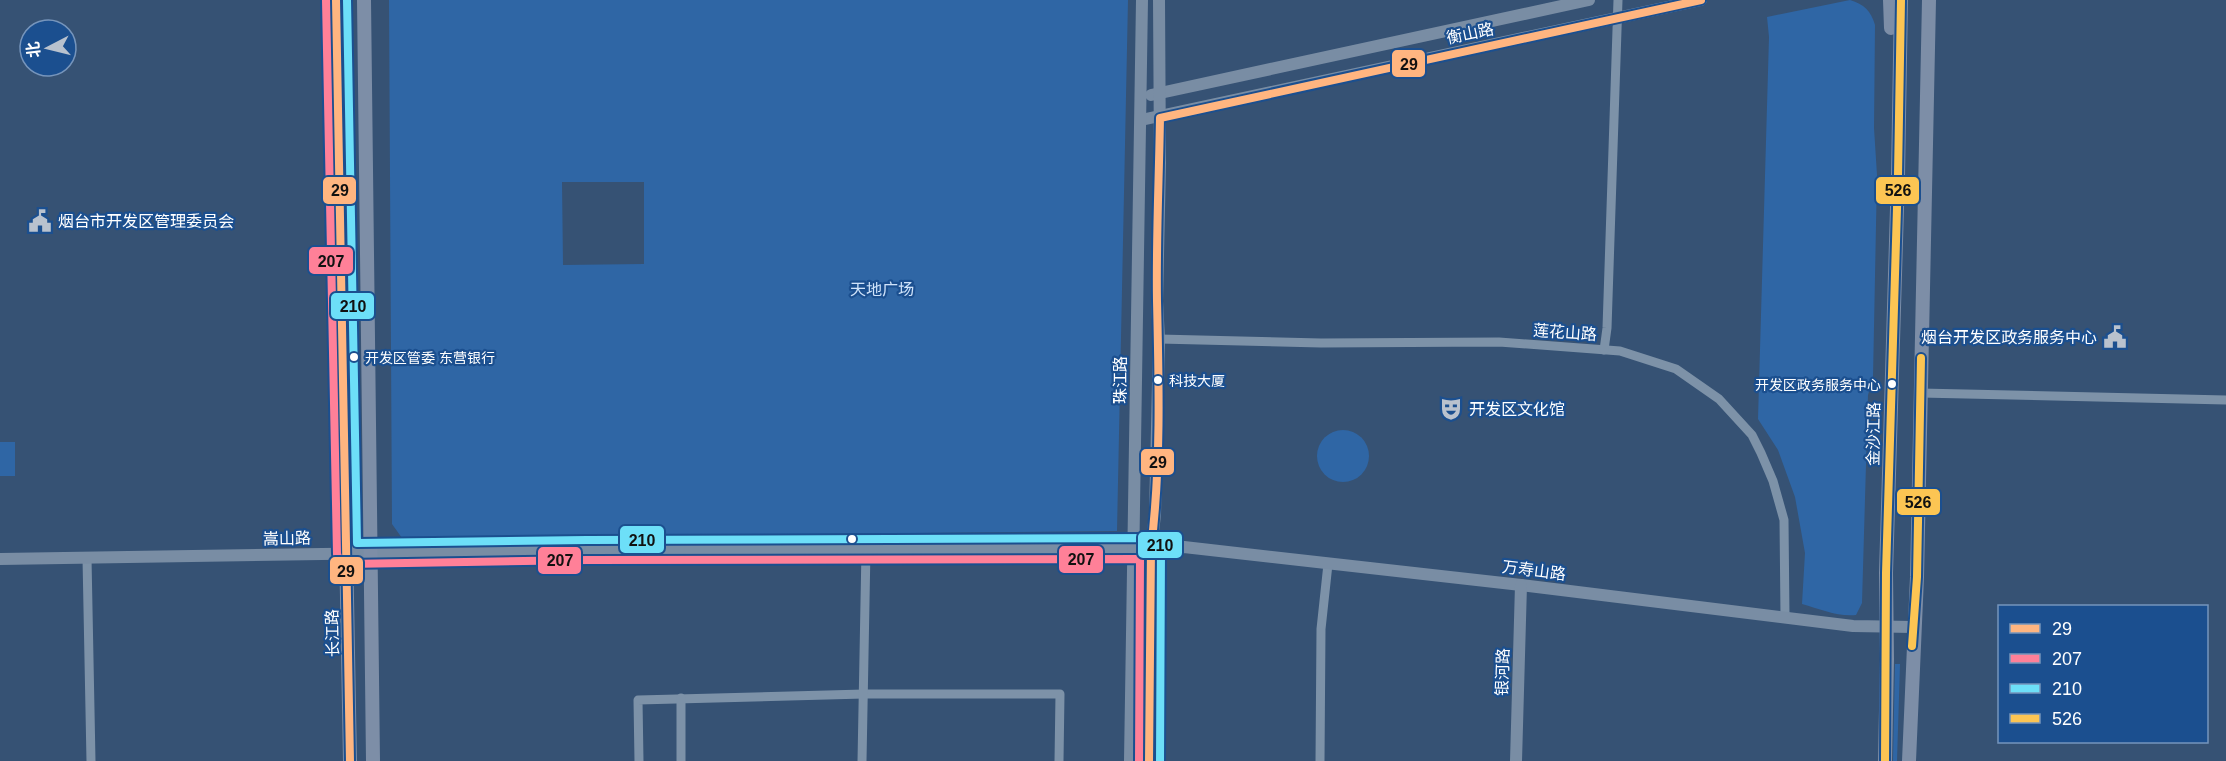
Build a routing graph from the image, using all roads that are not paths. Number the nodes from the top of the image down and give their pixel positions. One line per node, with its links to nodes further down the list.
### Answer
1 (336, 0): 24 (main road, 长江路)
2 (364, 0): 25 (main road)
3 (1142, 0): 13 (main road, 珠江路)
4 (1159, 0): 12 (main road)
5 (1589, 0): 12 (main road, 衡山路)
6 (1618, 0): 11 (street)
7 (1701, 0): 11 (main road, 衡山路)
8 (1890, 0): 16 (main road)
9 (1901, 0): 16 (main road, 金沙江路)
10 (1929, 0): 19 (main road)
11 (1618, 18): 14 (main road, 衡山路); 18 (street)
12 (1158, 94): 13 (main road, 衡山路); 14 (main road)
13 (1141, 97): 15 (main road, 珠江路)
14 (1160, 118): 15 (main road, 衡山路); 17 (main road)
15 (1141, 120): 23 (main road, 珠江路)
16 (1898, 175): 31 (main road, 金沙江路)
17 (1160, 339): 18 (street, 莲花山路); 21 (main road)
18 (1604, 350): 30 (street, 莲花山路)
19 (1920, 393): 20 (street); 32 (main road)
20 (2226, 400)
21 (1151, 548): 23 (main road, 嵩山路); 28 (main road, 万寿山路); 43 (main road)
22 (866, 549): 23 (main road, 嵩山路); 25 (main road, 嵩山路); 33 (street)
23 (1133, 549): 42 (main road, 珠江路)
24 (347, 554): 25 (main road, 嵩山路); 26 (main road, 嵩山路); 36 (main road, 长江路)
25 (371, 554): 37 (main road)
26 (87, 558): 27 (main road, 嵩山路); 35 (street)
27 (0, 559)
28 (1328, 564): 29 (main road, 万寿山路); 44 (street)
29 (1521, 585): 30 (main road, 万寿山路); 45 (main road, 银河路)
30 (1785, 617): 31 (main road, 万寿山路)
31 (1887, 627): 32 (main road, 万寿山路); 46 (main road, 金沙江路)
32 (1913, 627): 47 (main road)
33 (864, 694): 34 (street); 40 (street); 41 (street)
34 (681, 698): 38 (street); 39 (street)
35 (91, 761)
36 (350, 761)
37 (373, 761)
38 (639, 761)
39 (681, 761)
40 (862, 761)
41 (1059, 761)
42 (1130, 761)
43 (1149, 761)
44 (1320, 761)
45 (1516, 761)
46 (1885, 761)
47 (1909, 761)

